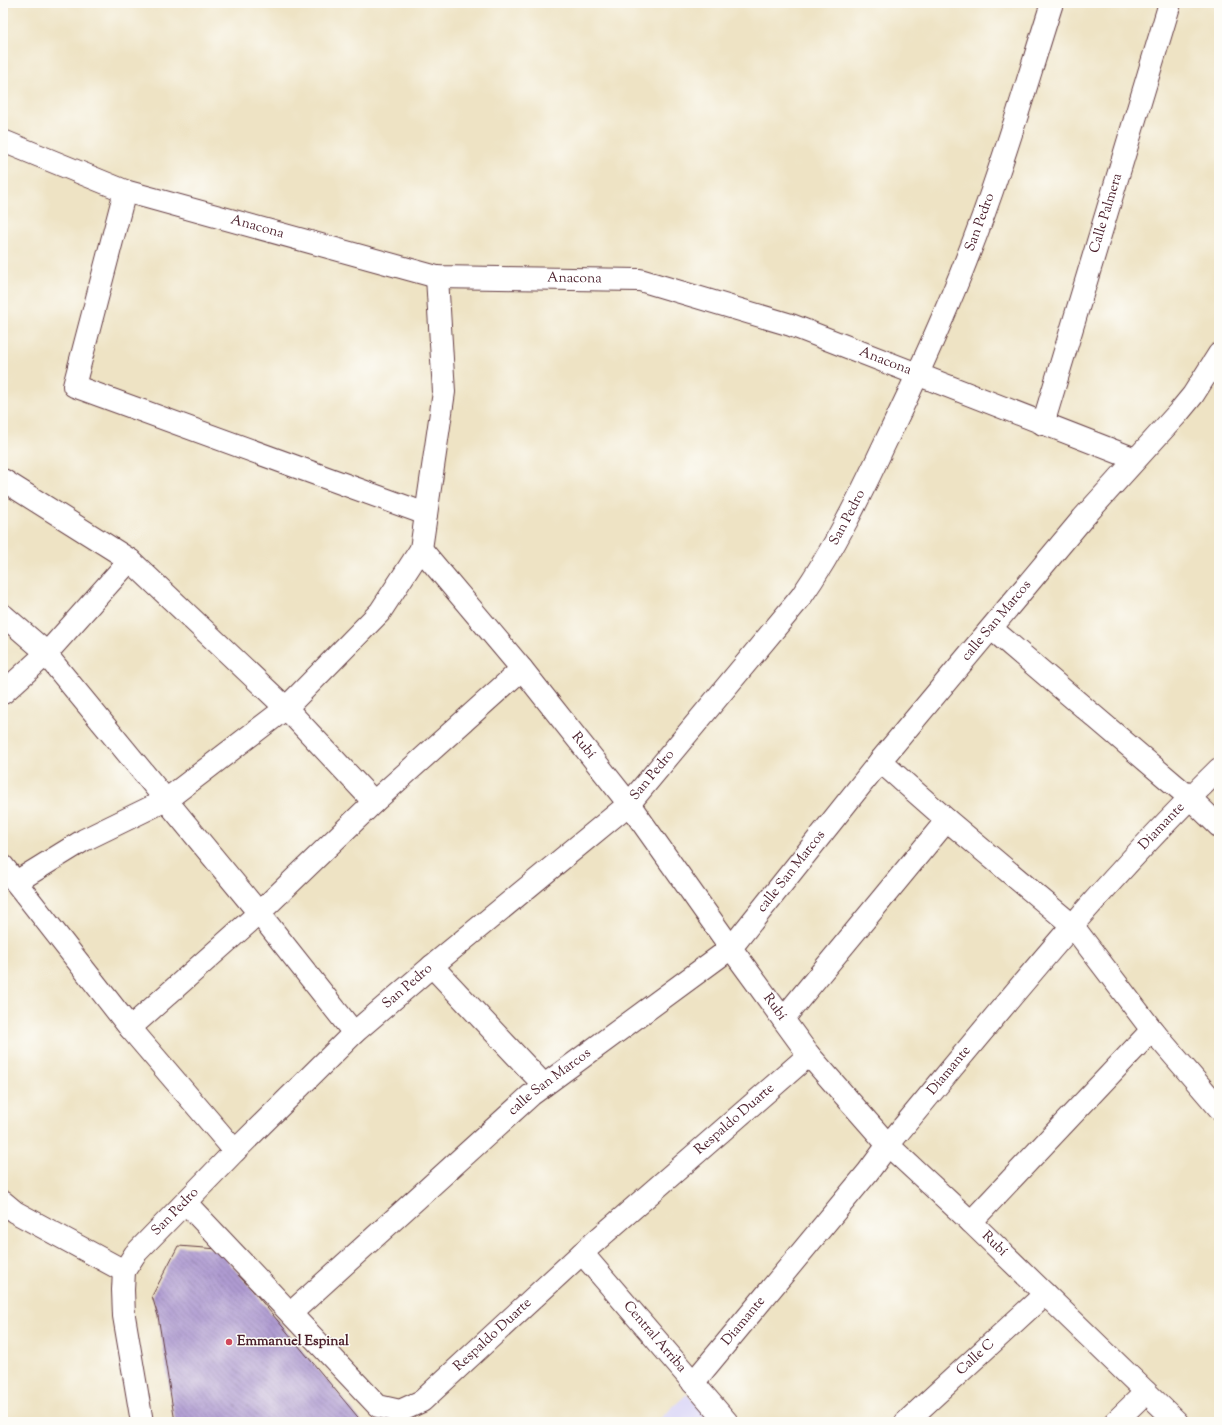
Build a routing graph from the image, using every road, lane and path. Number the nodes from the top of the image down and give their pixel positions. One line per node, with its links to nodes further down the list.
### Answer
1 (1052, 3): 7 (street, San Pedro)
2 (1170, 3): 8 (street, Calle Palmera)
3 (3, 141): 4 (street, Anacona)
4 (125, 191): 5 (street, Anacona); 11 (street)
5 (437, 277): 7 (street, Anacona); 11 (street)
6 (1219, 354): 9 (street, calle San Marcos)
7 (918, 376): 8 (street, Anacona); 25 (street, San Pedro)
8 (1043, 424): 9 (street, Anacona)
9 (1136, 459): 15 (street, calle San Marcos)
10 (3, 480): 13 (street)
11 (426, 514): 12 (street)
12 (421, 549): 17 (street, Rubí); 19 (street)
13 (130, 560): 16 (street); 19 (street)
14 (3, 615): 16 (street)
15 (992, 629): 20 (street, calle San Marcos); 22 (street)
16 (46, 654): 18 (street); 23 (street)
17 (522, 669): 24 (street); 25 (street, Rubí)
18 (3, 693)
19 (286, 708): 23 (street); 24 (street)
20 (880, 761): 26 (street); 31 (street, calle San Marcos)
21 (1219, 769): 22 (street, Diamante)
22 (1190, 798): 27 (street); 30 (street, Diamante)
23 (166, 800): 28 (street); 29 (street)
24 (374, 802): 29 (street)
25 (629, 804): 31 (street, Rubí); 32 (street, San Pedro)
26 (947, 820): 30 (street); 33 (street)
27 (1219, 826)
28 (10, 874): 34 (street)
29 (259, 913): 34 (street); 36 (street)
30 (1072, 925): 35 (street); 40 (street, Diamante)
31 (731, 948): 33 (street, Rubí); 38 (street, calle San Marcos)
32 (432, 966): 36 (street, San Pedro); 38 (street)
33 (783, 1019): 37 (street, Rubí)
34 (130, 1028): 41 (street)
35 (1152, 1030): 39 (street); 44 (street)
36 (354, 1033): 41 (street, San Pedro)
37 (809, 1055): 40 (street, Rubí); 45 (street, Respaldo Duarte)
38 (544, 1085): 48 (street, calle San Marcos)
39 (1219, 1108)
40 (888, 1145): 44 (street, Rubí); 49 (street, Diamante)
41 (235, 1151): 43 (street, San Pedro)
42 (3, 1202): 46 (street)
43 (186, 1203): 46 (street, San Pedro); 48 (street, Respaldo Duarte)
44 (971, 1222): 47 (street, Rubí)
45 (582, 1253): 48 (street, Respaldo Duarte); 49 (street, Central Arriba)
46 (124, 1271): 51 (street)
47 (1045, 1294): 50 (street, Rubí); 53 (street, Calle C)
48 (290, 1314)
49 (693, 1383): 52 (street, Central Arriba)
50 (1146, 1392): 54 (street); 55 (street, Rubí)
51 (142, 1422)
52 (727, 1422)
53 (906, 1422)
54 (1115, 1422)
55 (1177, 1422)

